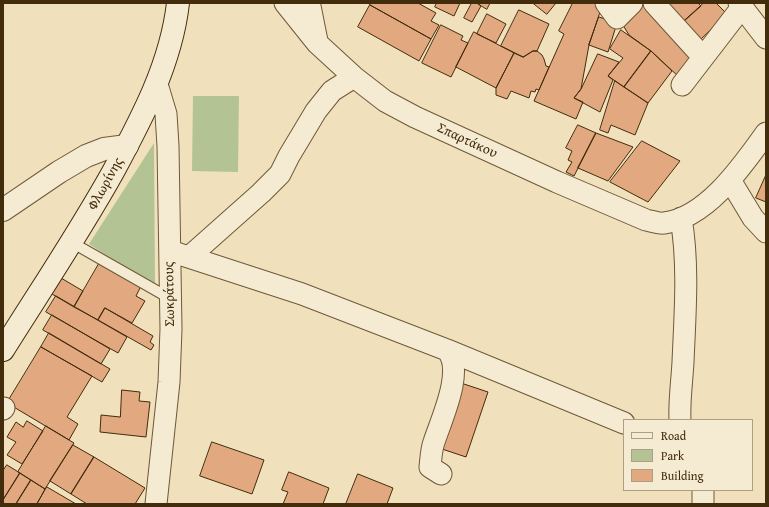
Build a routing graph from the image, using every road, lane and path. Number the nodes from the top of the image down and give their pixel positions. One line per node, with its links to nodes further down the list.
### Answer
1 (178, 3): 12 (main road, Φλωρίνης)
2 (285, 3): 9 (street, Σπαρτάκου)
3 (308, 3): 9 (street)
4 (606, 3): 5 (street)
5 (632, 3)
6 (654, 3): 10 (street)
7 (741, 5): 8 (street); 10 (street)
8 (764, 29)
9 (317, 43): 11 (street, Σπαρτάκου)
10 (703, 58): 13 (street)
11 (354, 77): 18 (street, Σπαρτάκου); 21 (street)
12 (156, 84): 15 (main road, Φλωρίνης); 21 (street, Σωκράτους)
13 (682, 85)
14 (766, 133): 16 (street, Σπαρτάκου)
15 (127, 146): 17 (main road); 20 (main road, Φλωρίνης)
16 (730, 180): 18 (street, Σπαρτάκου); 19 (street)
17 (3, 210)
18 (681, 218): 25 (street)
19 (766, 232)
20 (71, 242): 22 (lane); 23 (main road, Φλωρίνης)
21 (180, 254): 22 (street, Σωκράτους); 24 (street)
22 (171, 299): 29 (street, Σωκράτους)
23 (3, 350)
24 (447, 350): 26 (street); 27 (street)
25 (680, 419)
26 (623, 423)
27 (441, 474)
28 (703, 491): 30 (street)
29 (161, 502)
30 (703, 504)

